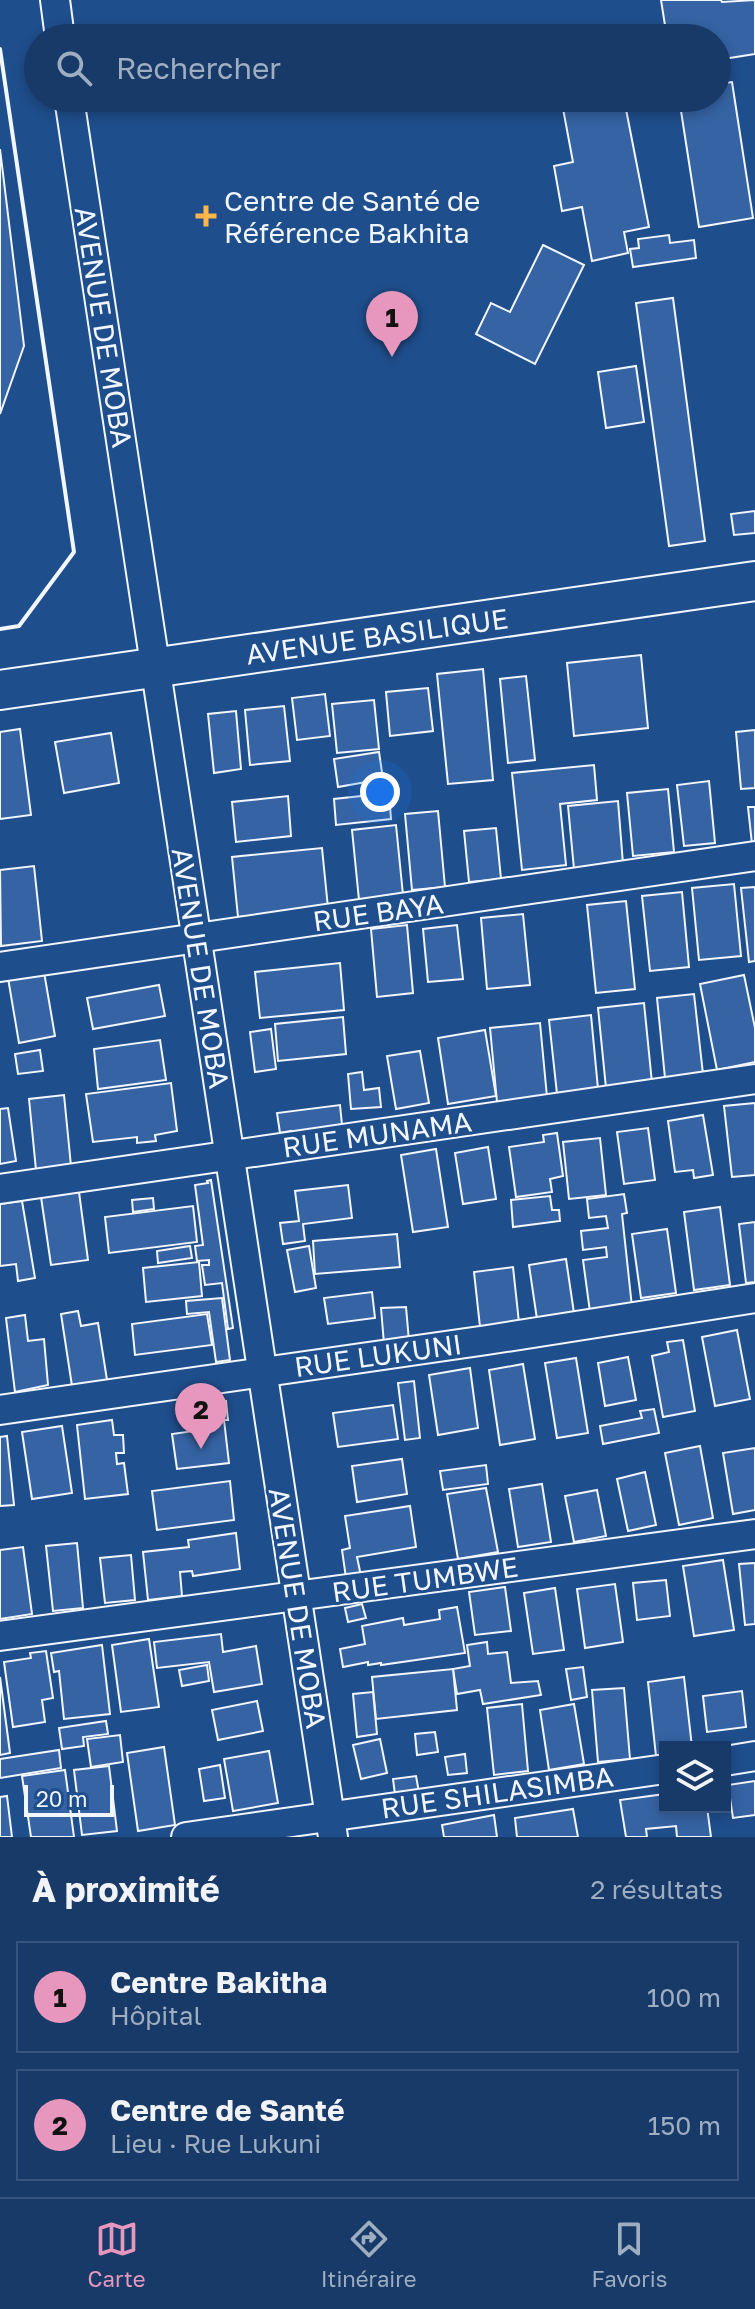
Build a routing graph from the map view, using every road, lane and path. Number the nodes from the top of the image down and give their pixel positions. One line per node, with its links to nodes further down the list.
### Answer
1 (55, 0): 2 (street)
2 (58, 24)
3 (71, 112): 5 (street, AVENUE DE MOBA)
4 (755, 581): 5 (street, AVENUE BASILIQUE)
5 (156, 668): 6 (street, AVENUE BASILIQUE); 8 (street, AVENUE DE MOBA)
6 (0, 690)
7 (755, 856): 8 (street, RUE BAYA)
8 (197, 939): 9 (street, RUE BAYA); 11 (street, AVENUE DE MOBA)
9 (0, 967)
10 (755, 1079): 11 (street, RUE MUNAMA)
11 (230, 1155): 12 (street, RUE MUNAMA); 14 (street, AVENUE DE MOBA)
12 (0, 1189)
13 (755, 1298): 14 (street, RUE LUKUNI)
14 (262, 1371): 15 (street, RUE LUKUNI); 17 (street, AVENUE DE MOBA)
15 (0, 1410)
16 (755, 1534): 17 (street, RUE TUMBWE)
17 (296, 1596): 18 (street, RUE TUMBWE); 22 (street, AVENUE DE MOBA)
18 (0, 1636)
19 (755, 1756): 20 (street)
20 (731, 1760)
21 (659, 1770): 22 (street, RUE SHILASIMBA)
22 (331, 1826): 23 (street, RUE SHILASIMBA)
23 (186, 1837)

